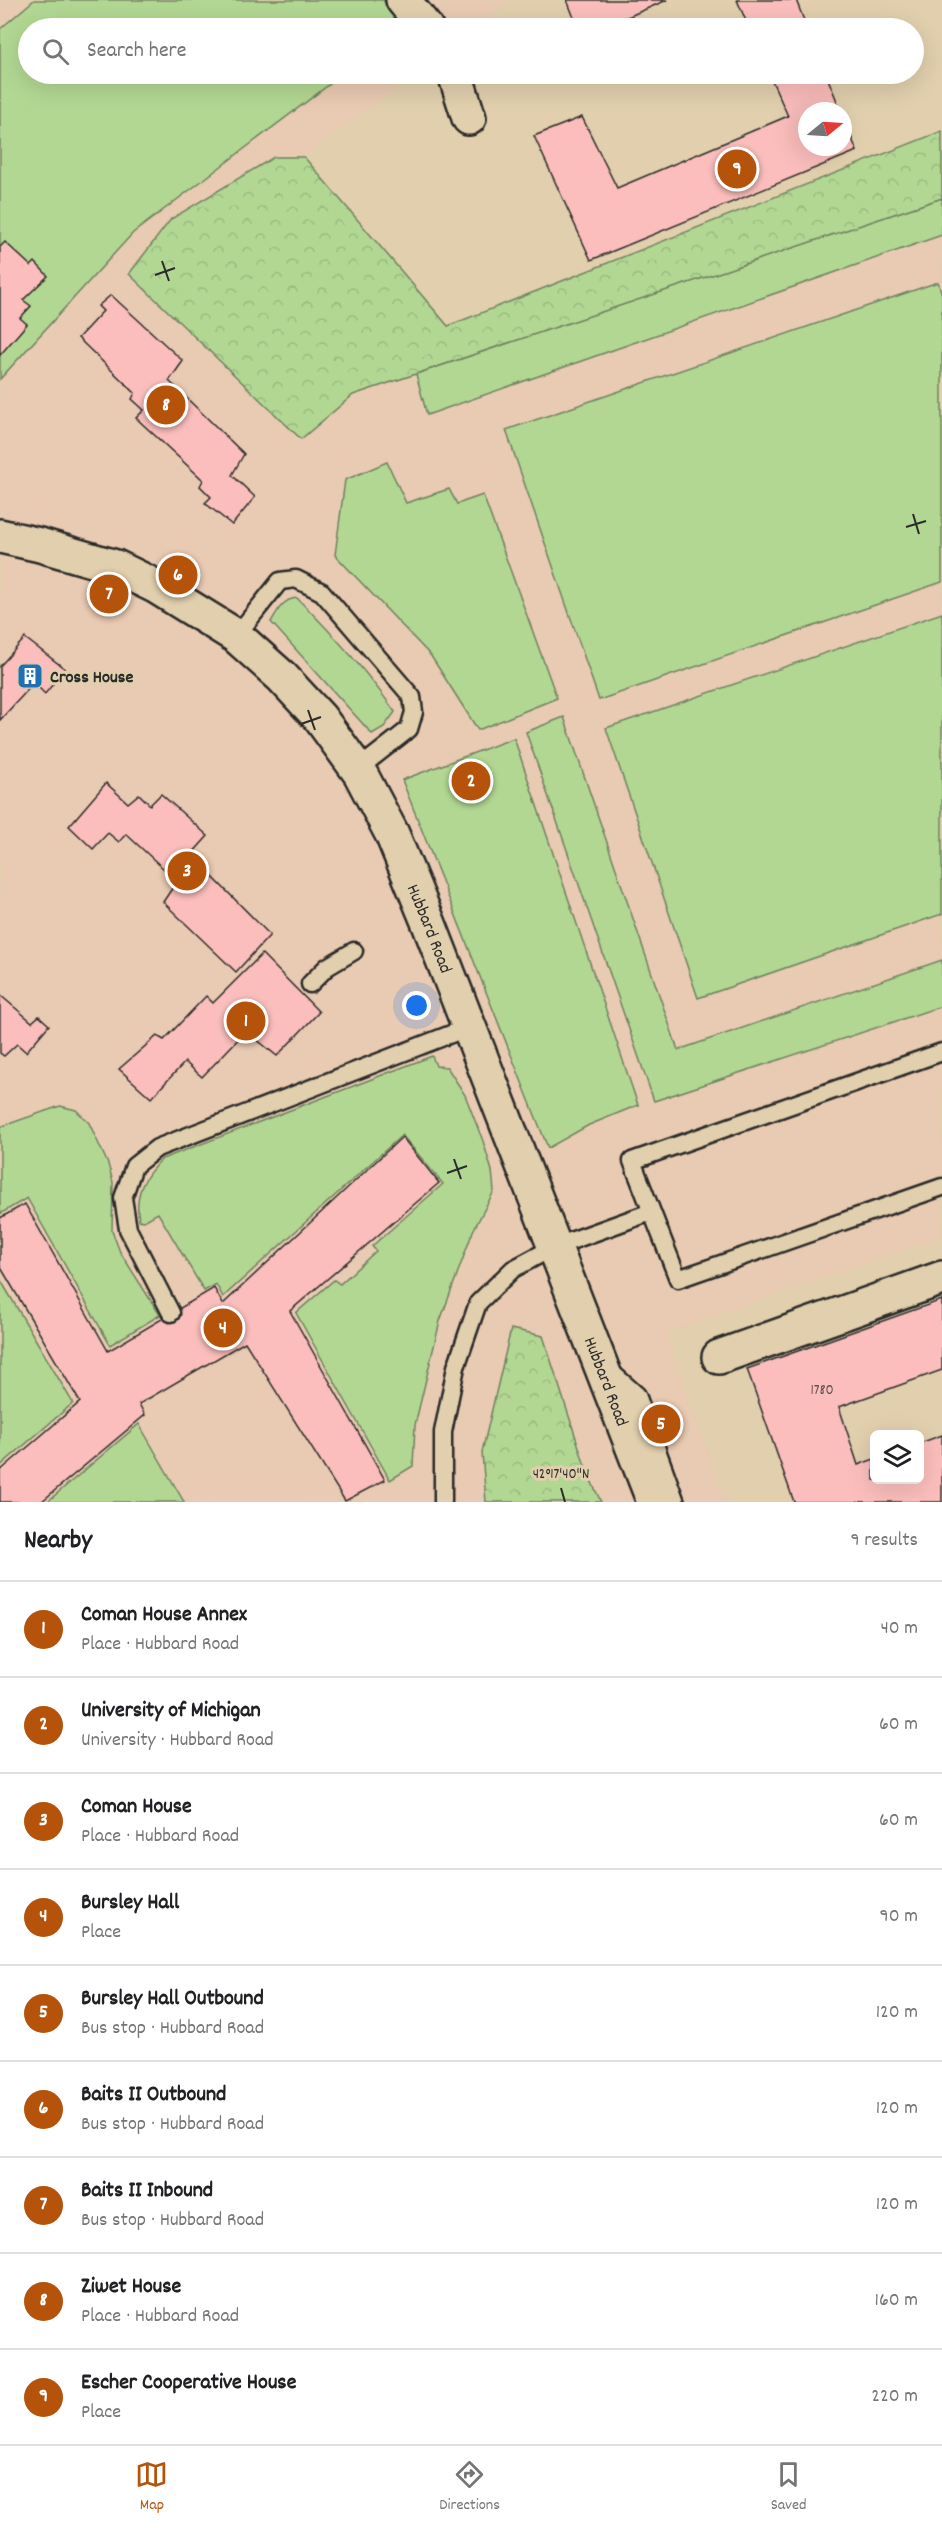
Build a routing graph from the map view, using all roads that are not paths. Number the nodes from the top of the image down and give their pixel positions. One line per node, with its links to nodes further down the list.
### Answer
1 (403, 0): 2 (street)
2 (418, 18)
3 (458, 84): 4 (street)
4 (469, 118)
5 (0, 536): 6 (street, Hubbard Road)
6 (236, 636): 7 (street, Hubbard Road); 7 (lane)
7 (358, 769): 10 (street, Hubbard Road)
8 (354, 951): 9 (lane)
9 (310, 984)
10 (469, 1027): 14 (street, Hubbard Road); 16 (lane)
11 (942, 1052): 13 (lane)
12 (942, 1187): 13 (lane)
13 (651, 1212): 14 (lane)
14 (554, 1247): 18 (street, Hubbard Road); 19 (lane)
15 (942, 1278): 17 (street)
16 (171, 1313)
17 (719, 1357)
18 (599, 1361): 20 (street, Hubbard Road); 21 (lane)
19 (443, 1502)
20 (654, 1502)
21 (676, 1502)

